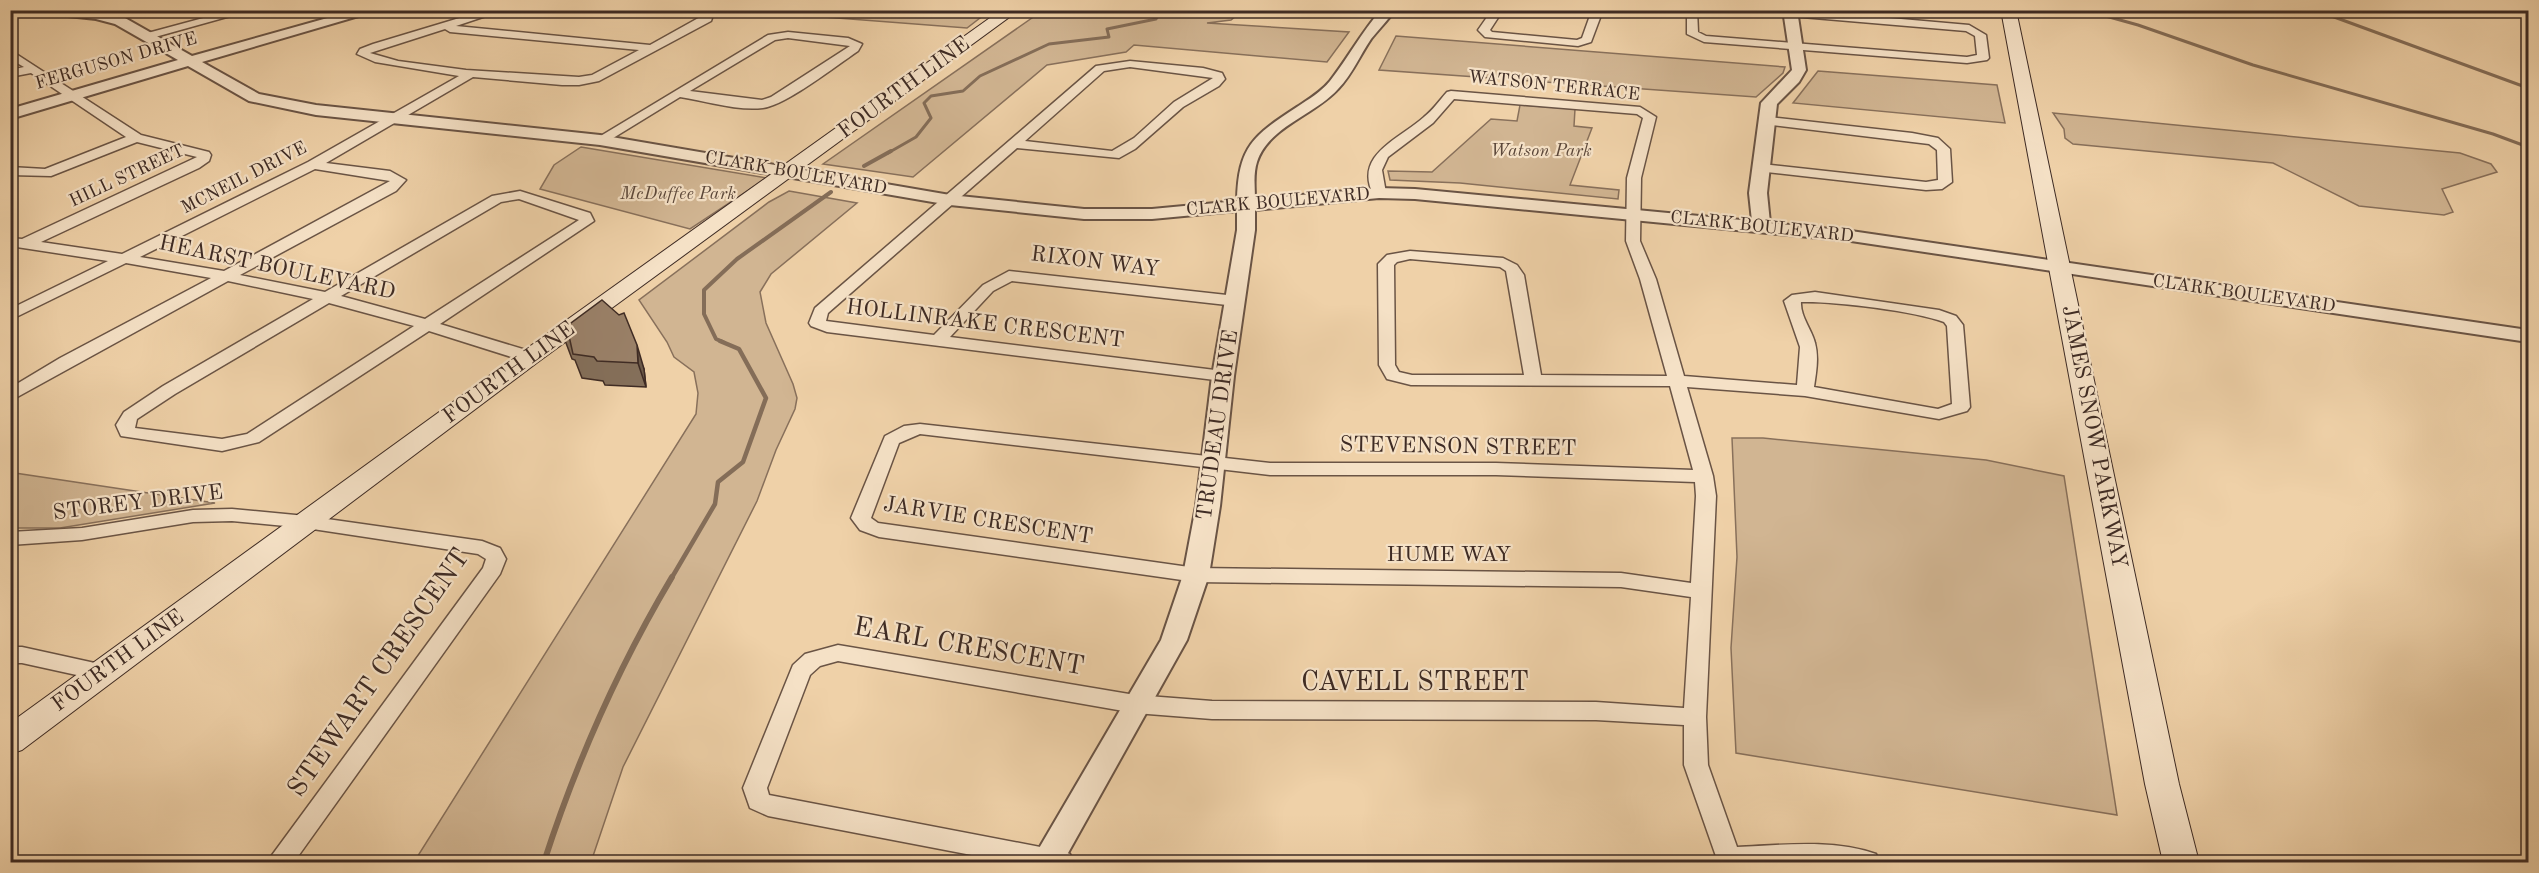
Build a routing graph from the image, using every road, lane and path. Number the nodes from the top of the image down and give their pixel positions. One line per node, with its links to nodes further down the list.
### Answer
1 (49, 10): 15 (street, CLARK BOULEVARD)
2 (247, 10): 15 (street)
3 (373, 10): 19 (street, FERGUSON DRIVE)
4 (500, 10): 14 (street)
5 (681, 10): 17 (street)
6 (1012, 10): 34 (main road, FOURTH LINE)
7 (1345, 10): 13 (street)
8 (1498, 10): 9 (street)
9 (1598, 10)
10 (1692, 10): 16 (street)
11 (2008, 10): 42 (main road, JAMES SNOW PARKWAY)
12 (1790, 12): 16 (street); 16 (street)
13 (1388, 13): 37 (street, TRUDEAU DRIVE)
14 (443, 28): 17 (street); 21 (street)
15 (148, 36): 19 (street, CLARK BOULEVARD)
16 (1796, 47): 27 (street)
17 (651, 48): 21 (street)
18 (10, 53): 20 (street, HILL STREET)
19 (189, 61): 24 (street, FERGUSON DRIVE); 26 (street, CLARK BOULEVARD)
20 (32, 69): 22 (street); 24 (street, HILL STREET)
21 (472, 73): 26 (street, MCNEIL DRIVE)
22 (10, 74)
23 (678, 93): 23 (street); 29 (street)
24 (69, 94): 25 (street, FERGUSON DRIVE); 28 (street, HILL STREET)
25 (10, 114)
26 (396, 118): 29 (street, CLARK BOULEVARD); 31 (street, MCNEIL DRIVE)
27 (1768, 121): 32 (street); 32 (street)
28 (136, 138): 33 (street); 40 (street, HILL STREET)
29 (600, 140): 34 (street, CLARK BOULEVARD)
30 (1014, 144): 30 (street); 36 (street)
31 (313, 165): 41 (street, MCNEIL DRIVE); 43 (street)
32 (1762, 168): 39 (street)
33 (10, 171)
34 (788, 172): 36 (street, CLARK BOULEVARD); 50 (main road, FOURTH LINE)
35 (1379, 193): 37 (street, CLARK BOULEVARD); 38 (street, CLARK BOULEVARD); 38 (street, WATSON TERRACE)
36 (950, 200): 37 (street, CLARK BOULEVARD); 49 (street, HOLLINRAKE CRESCENT)
37 (1245, 206): 45 (street, TRUDEAU DRIVE)
38 (1633, 214): 39 (street, CLARK BOULEVARD); 53 (street)
39 (1762, 227): 42 (street, CLARK BOULEVARD)
40 (17, 243): 41 (street, HEARST BOULEVARD)
41 (125, 259): 43 (street, HEARST BOULEVARD); 46 (street, MCNEIL DRIVE)
42 (2060, 266): 48 (street, CLARK BOULEVARD); 71 (main road, JAMES SNOW PARKWAY)
43 (224, 278): 44 (street, HEARST BOULEVARD); 55 (street)
44 (329, 298): 47 (street, HEARST BOULEVARD); 47 (street); 47 (street)
45 (1236, 301): 49 (street, RIXON WAY); 51 (street, TRUDEAU DRIVE)
46 (10, 315)
47 (428, 324): 50 (street, HEARST BOULEVARD)
48 (2529, 336)
49 (938, 341): 51 (street, HOLLINRAKE CRESCENT)
50 (530, 357): 58 (main road, FOURTH LINE)
51 (1223, 376): 56 (street, TRUDEAU DRIVE)
52 (1533, 379): 52 (street); 53 (street)
53 (1678, 381): 54 (street); 57 (street)
54 (1805, 391): 54 (street)
55 (10, 396)
56 (1211, 464): 57 (street, STEVENSON STREET); 60 (street, TRUDEAU DRIVE); 60 (street, JARVIE CRESCENT)
57 (1704, 476): 61 (street)
58 (306, 522): 59 (street, STOREY DRIVE); 63 (main road, FOURTH LINE); 68 (street, STEWART CRESCENT)
59 (10, 539)
60 (1196, 575): 61 (street, HUME WAY); 64 (street, TRUDEAU DRIVE)
61 (1700, 591): 65 (street)
62 (10, 655): 63 (street)
63 (104, 673): 66 (main road, FOURTH LINE)
64 (1135, 704): 65 (street, CAVELL STREET); 69 (street, TRUDEAU DRIVE); 69 (street, EARL CRESCENT)
65 (1695, 717): 67 (street)
66 (10, 741)
67 (1729, 860): 70 (street)
68 (280, 862)
69 (1052, 862)
70 (1867, 862)
71 (2181, 862)

